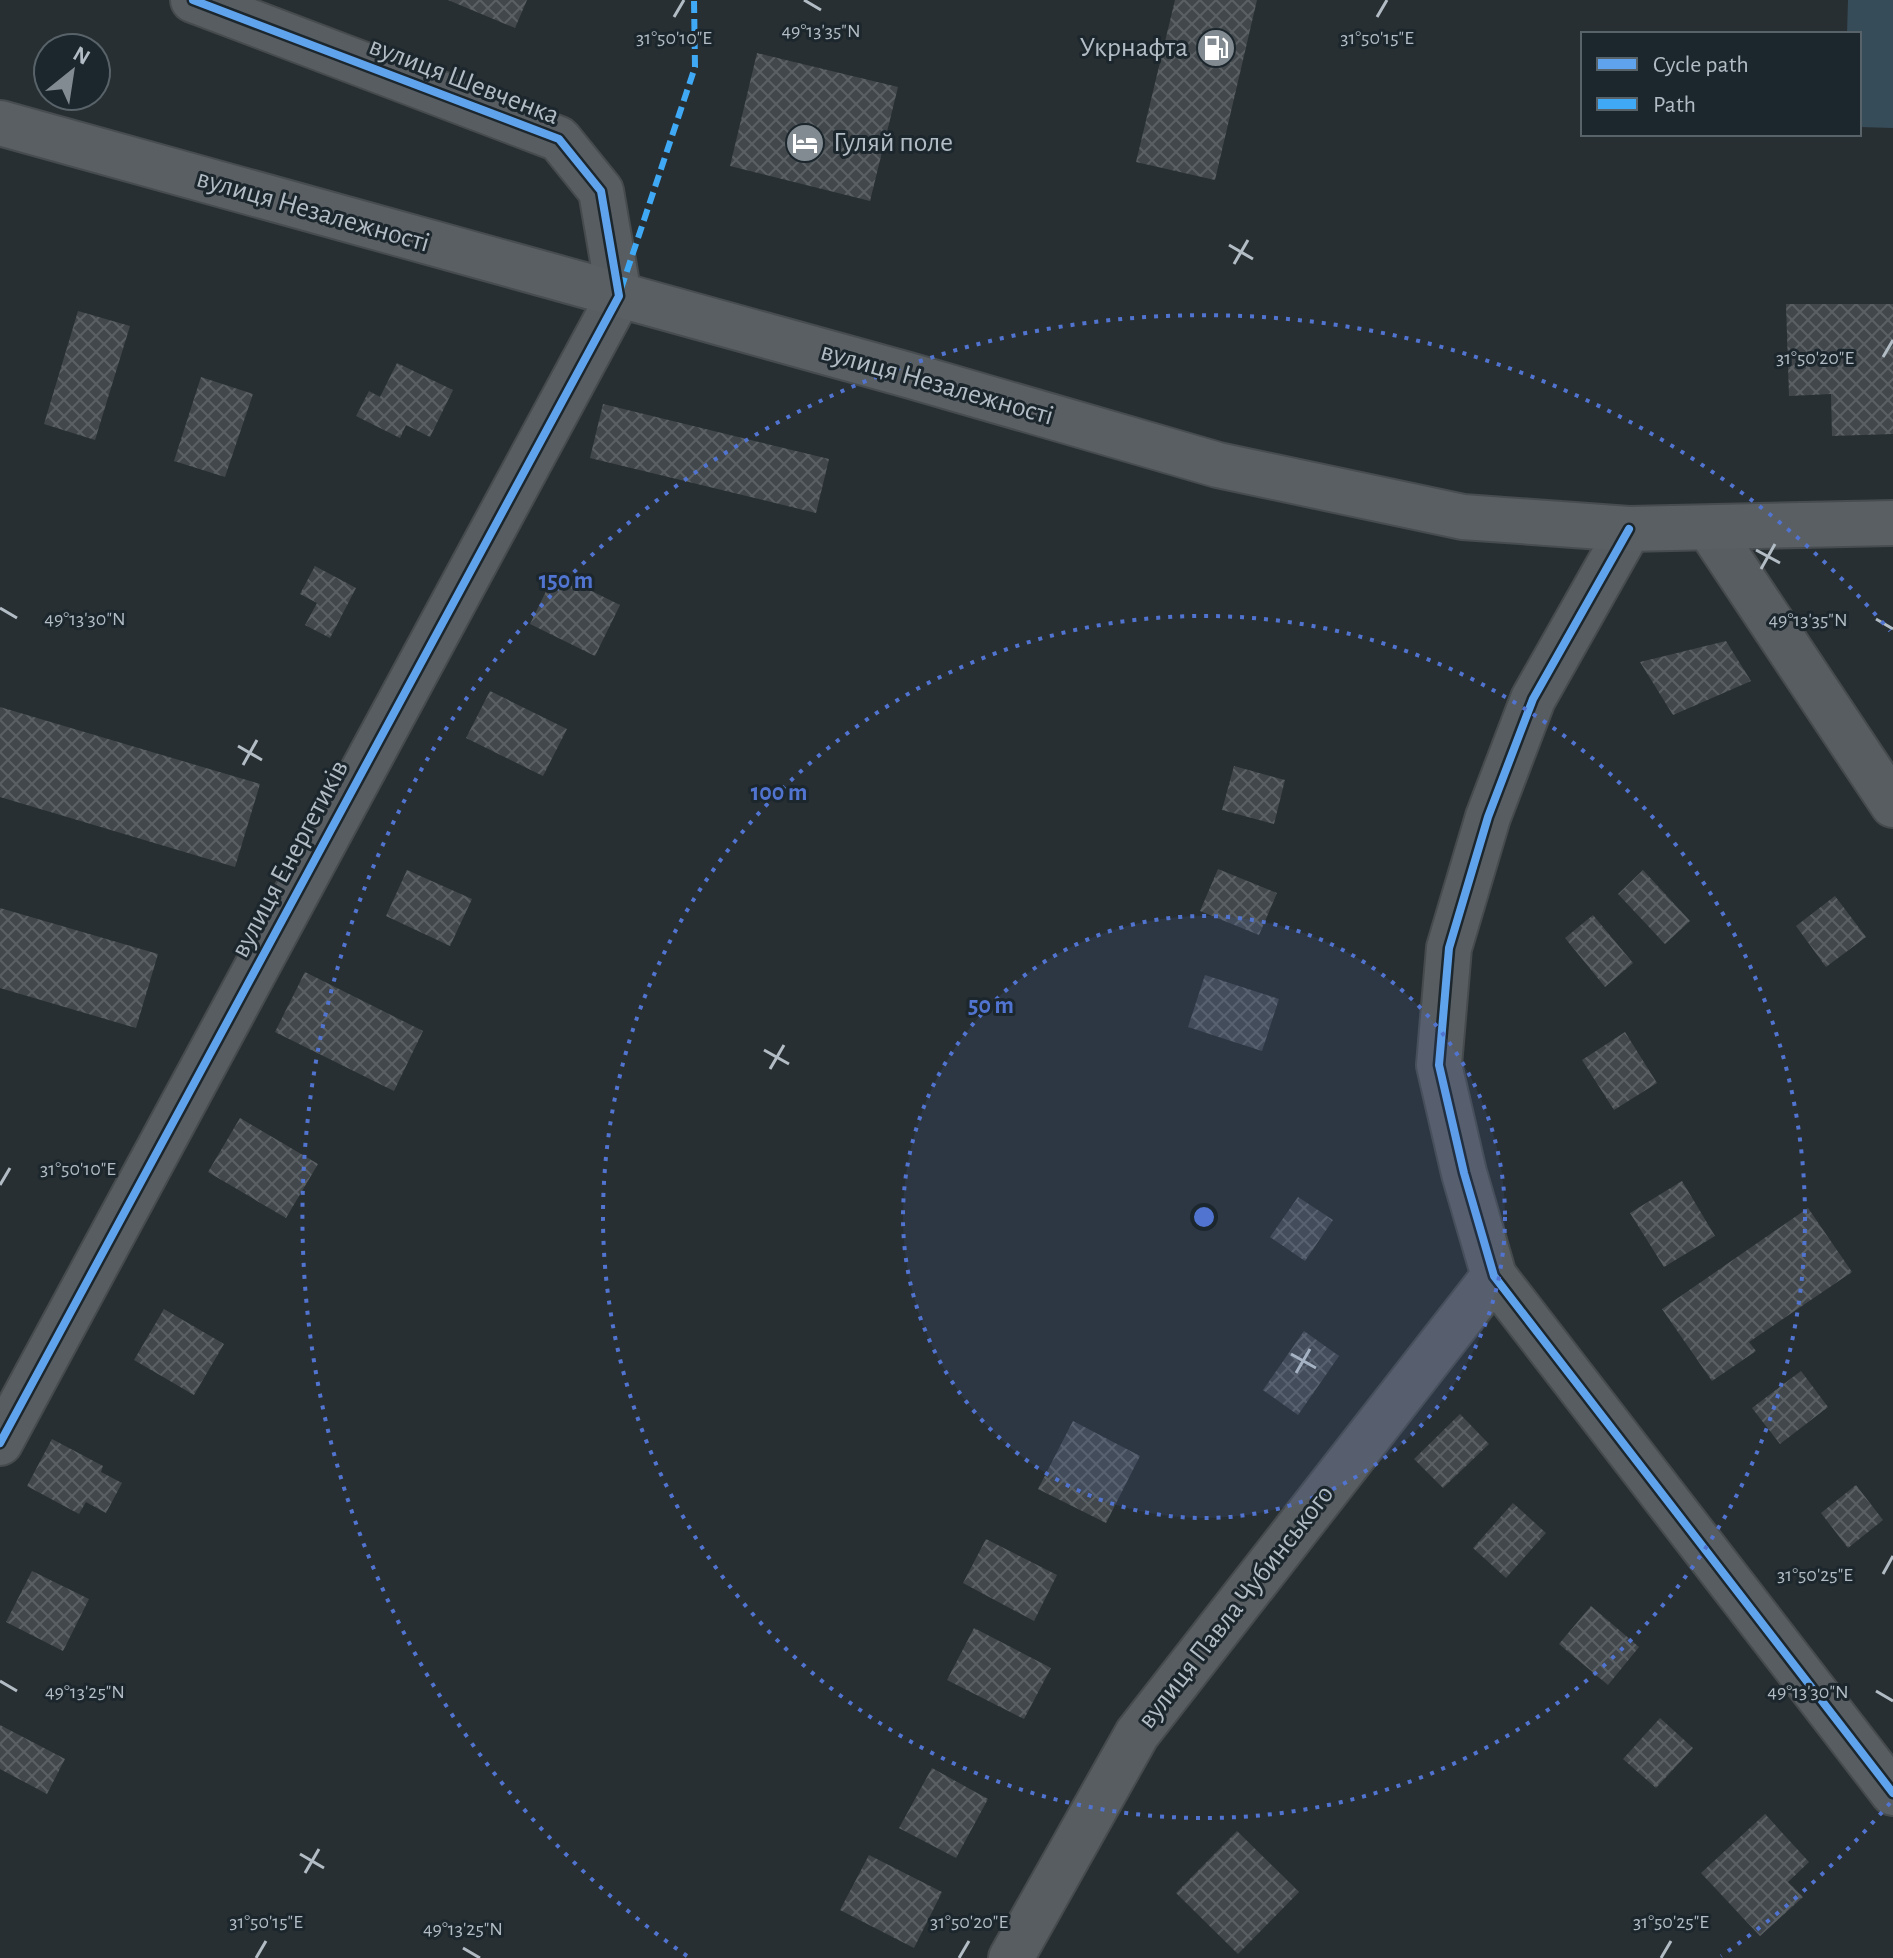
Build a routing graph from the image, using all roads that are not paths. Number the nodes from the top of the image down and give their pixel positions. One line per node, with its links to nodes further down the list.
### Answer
1 (193, 0): 3 (street, вулиця Шевченка)
2 (0, 123): 3 (main road, вулиця Незалежності)
3 (619, 296): 6 (main road, вулиця Незалежності); 9 (street, вулиця Енергетиків)
4 (1893, 523): 5 (main road, вулиця Незалежності)
5 (1709, 528): 6 (main road, вулиця Незалежності); 7 (street)
6 (1629, 529): 8 (street)
7 (1893, 805)
8 (1494, 1276): 10 (street); 11 (street, вулиця Павла Чубинського)
9 (0, 1443)
10 (1893, 1793)
11 (1011, 1958)

